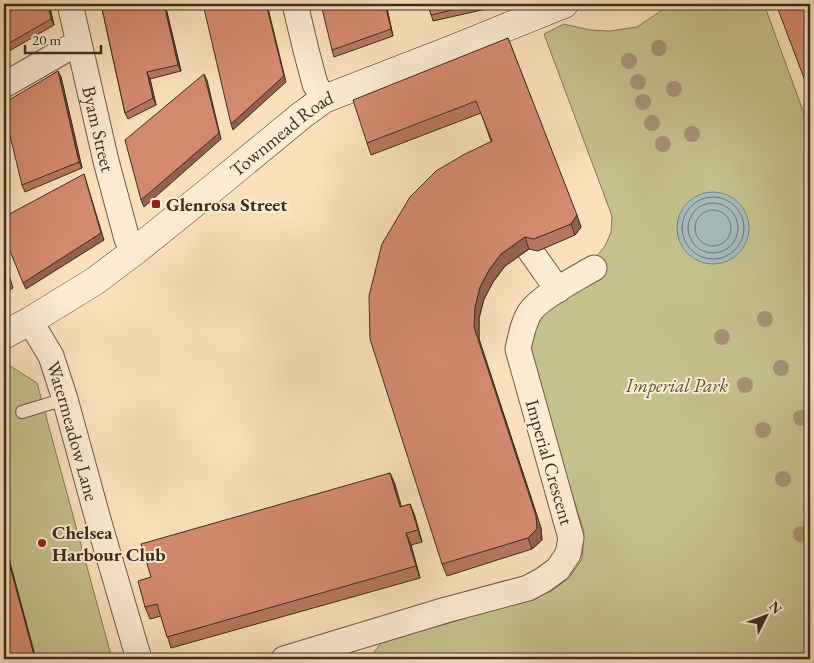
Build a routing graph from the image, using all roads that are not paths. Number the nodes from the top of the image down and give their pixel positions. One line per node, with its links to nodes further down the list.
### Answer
1 (70, 4): 5 (street, Byam Street)
2 (295, 4): 7 (street)
3 (564, 4): 4 (street, Townmead Road)
4 (522, 12): 7 (street, Townmead Road)
5 (78, 44): 6 (street); 9 (street, Byam Street)
6 (4, 85)
7 (324, 99): 9 (street, Townmead Road)
8 (529, 249): 11 (street)
9 (135, 251): 12 (street, Townmead Road)
10 (594, 268): 11 (street, Imperial Crescent)
11 (558, 290): 17 (street, Imperial Crescent)
12 (30, 321): 13 (street, Townmead Road); 14 (street, Watermeadow Lane)
13 (4, 336)
14 (65, 399): 15 (lane); 16 (street, Watermeadow Lane)
15 (22, 412)
16 (139, 659)
17 (284, 659)

